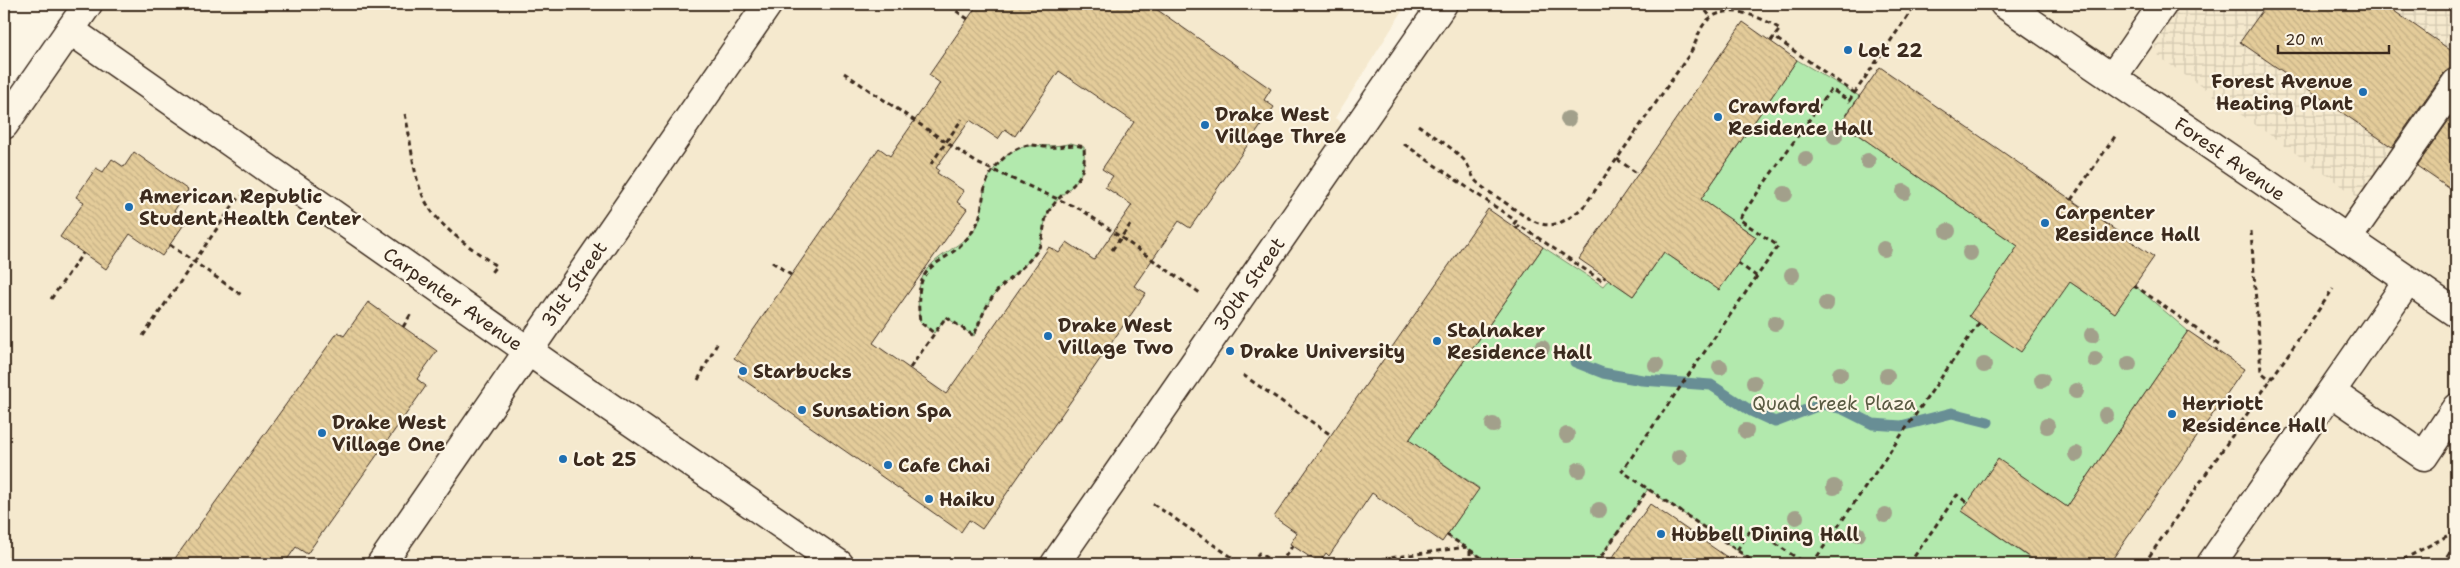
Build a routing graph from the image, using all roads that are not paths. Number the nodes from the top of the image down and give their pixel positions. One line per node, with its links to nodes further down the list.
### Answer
1 (88, 4): 6 (street)
2 (768, 4): 13 (street, 31st Street)
3 (1443, 4): 18 (street, 30th Street)
4 (2004, 4): 7 (street, Forest Avenue)
5 (2163, 4): 7 (street)
6 (70, 30): 9 (street); 13 (street, Carpenter Avenue)
7 (2112, 78): 10 (street, Forest Avenue)
8 (2456, 83): 10 (street)
9 (4, 125)
10 (2347, 239): 11 (street, Forest Avenue)
11 (2408, 281): 12 (street, Forest Avenue); 14 (street)
12 (2456, 314)
13 (528, 350): 16 (street, 31st Street); 17 (street, Carpenter Avenue)
14 (2331, 392): 15 (street); 19 (street)
15 (2456, 408)
16 (380, 564)
17 (838, 564)
18 (1055, 564)
19 (2211, 564)

